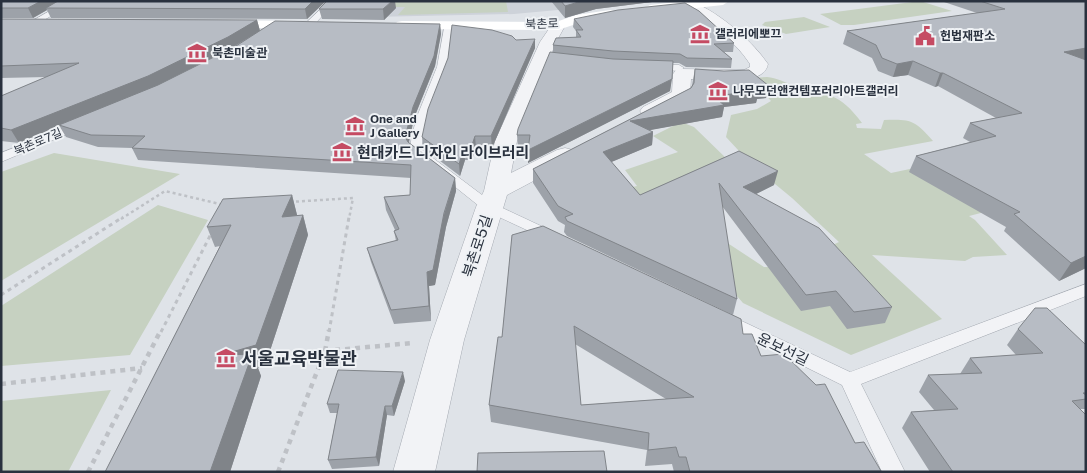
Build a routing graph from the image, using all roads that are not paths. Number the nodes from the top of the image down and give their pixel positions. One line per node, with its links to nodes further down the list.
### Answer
1 (73, 1): 8 (lane)
2 (333, 1): 12 (lane)
3 (595, 1): 6 (street)
4 (723, 1): 5 (street, 북촌로)
5 (688, 5): 6 (street, 북촌로); 19 (street)
6 (624, 12): 16 (street, 북촌로)
7 (16, 24): 8 (street)
8 (31, 24): 9 (street)
9 (59, 24)
10 (201, 24): 11 (street)
11 (279, 25): 12 (street); 17 (lane)
12 (309, 25): 13 (street)
13 (329, 25)
14 (388, 25): 15 (street, 북촌로)
15 (448, 25): 16 (street, 북촌로); 24 (lane)
16 (558, 26): 24 (street, 북촌로5길)
17 (264, 34)
18 (641, 66): 19 (lane)
19 (680, 71): 20 (street)
20 (637, 118)
21 (90, 121): 23 (lane, 북촌로7길)
22 (584, 145): 24 (street)
23 (1, 158)
24 (493, 199): 25 (lane); 29 (street, 북촌로5길)
25 (561, 241)
26 (1086, 290): 28 (lane)
27 (714, 315): 28 (lane, 윤보선길)
28 (849, 380): 30 (lane)
29 (414, 472)
30 (894, 472)

